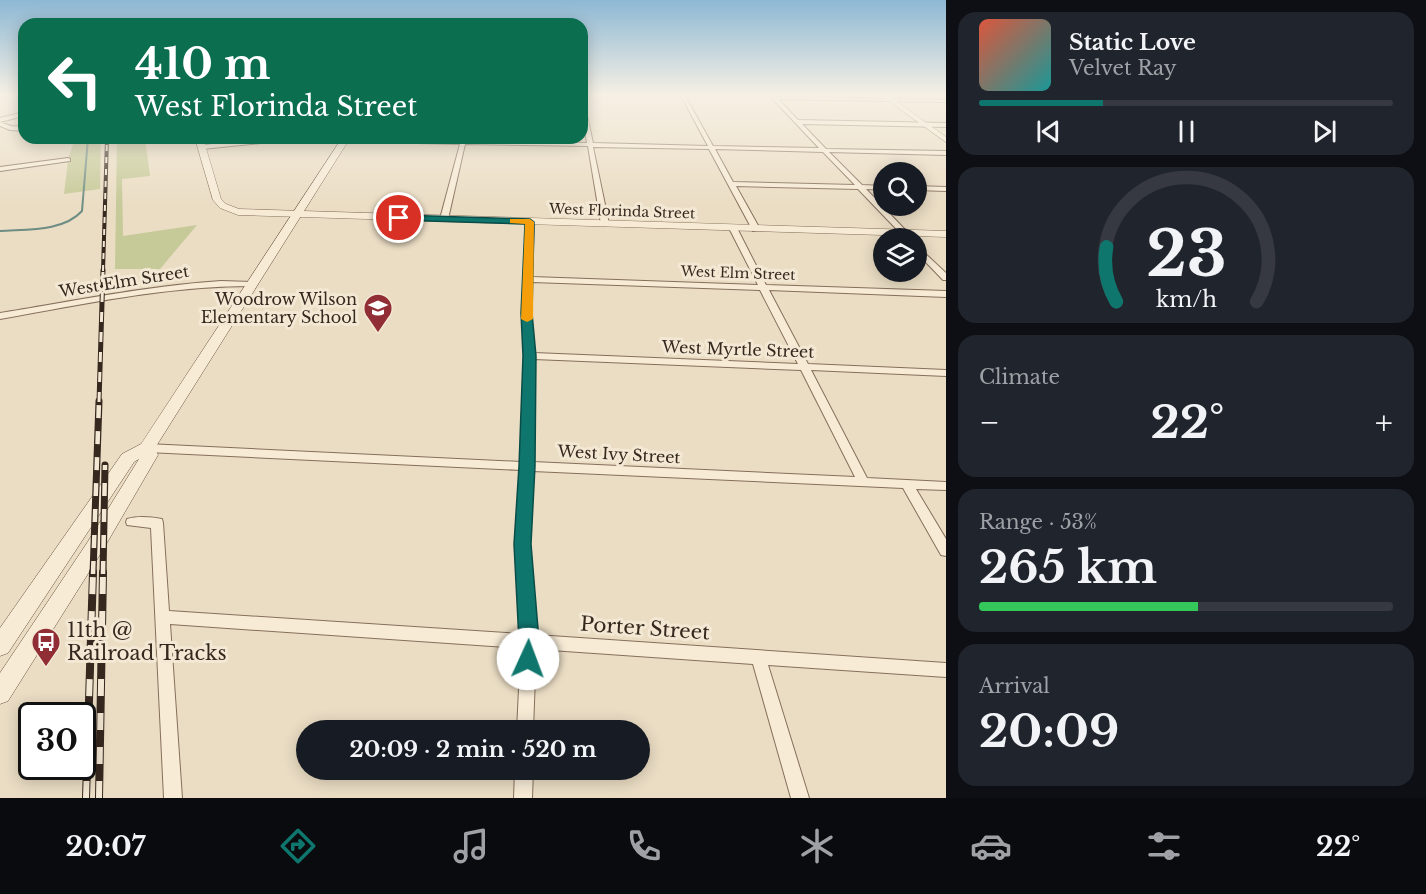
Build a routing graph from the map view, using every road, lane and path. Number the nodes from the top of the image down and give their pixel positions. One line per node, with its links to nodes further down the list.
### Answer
1 (702, 131): 10 (street)
2 (807, 131): 11 (street)
3 (934, 131): 5 (street)
4 (588, 134): 9 (street)
5 (946, 140)
6 (201, 144): 20 (street, West Florinda Street)
7 (342, 144): 20 (main road)
8 (463, 144): 21 (street)
9 (590, 144): 10 (street); 23 (street)
10 (711, 147): 11 (street); 15 (street)
11 (826, 150): 12 (street); 16 (street)
12 (946, 153)
13 (68, 160): 14 (street)
14 (0, 169)
15 (731, 184): 16 (street); 26 (street)
16 (861, 187): 17 (street); 25 (street)
17 (873, 188)
18 (927, 188): 19 (street)
19 (946, 189)
20 (297, 215): 21 (street, West Florinda Street); 33 (main road)
21 (444, 219): 22 (street, West Florinda Street)
22 (530, 222): 23 (street, West Florinda Street); 32 (street)
23 (605, 224): 24 (street, West Florinda Street)
24 (733, 228): 26 (street, West Florinda Street); 34 (street)
25 (899, 228)
26 (756, 229): 27 (street, West Florinda Street)
27 (873, 234)
28 (946, 234): 29 (street, West Florinda Street)
29 (927, 235)
30 (927, 258): 31 (street)
31 (946, 278)
32 (529, 279): 34 (street, West Elm Street); 37 (street)
33 (253, 284): 36 (street, West Elm Street); 40 (main road)
34 (763, 287): 35 (street, West Elm Street); 38 (street)
35 (946, 294)
36 (0, 316)
37 (529, 356): 38 (street, West Myrtle Street); 41 (street)
38 (804, 367): 39 (street, West Myrtle Street); 42 (street)
39 (946, 373)
40 (147, 448): 41 (street, West Ivy Street); 49 (main road); 52 (main road)
41 (527, 466): 42 (street, West Ivy Street); 48 (street)
42 (863, 482): 43 (street, West Ivy Street)
43 (907, 484): 44 (street, West Ivy Street); 46 (street)
44 (946, 486)
45 (132, 522): 47 (street)
46 (946, 551)
47 (162, 617): 48 (street, Porter Street); 55 (street)
48 (529, 641): 50 (street, Porter Street); 53 (street)
49 (0, 646)
50 (758, 656): 51 (street, Porter Street); 57 (street)
51 (946, 670)
52 (0, 693)
53 (525, 720)
54 (524, 780): 56 (street)
55 (173, 798)
56 (523, 798)
57 (800, 798)

